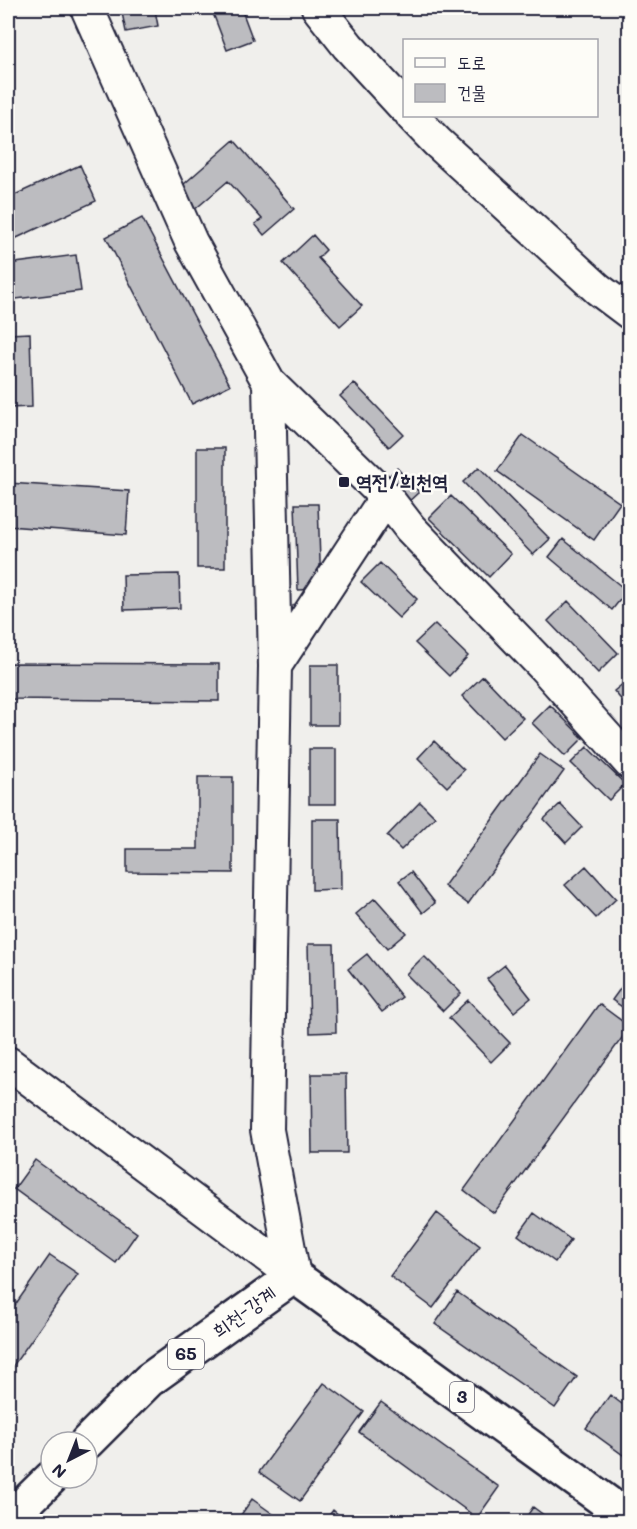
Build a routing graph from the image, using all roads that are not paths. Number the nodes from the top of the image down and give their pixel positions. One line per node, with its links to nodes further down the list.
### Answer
1 (87, 8): 6 (street)
2 (318, 8): 3 (street)
3 (403, 105)
4 (413, 117): 5 (street)
5 (630, 313)
6 (269, 383): 7 (street); 8 (street)
7 (386, 497): 8 (street); 9 (street)
8 (275, 666): 11 (street)
9 (630, 763)
10 (8, 1063): 11 (street)
11 (294, 1276): 12 (main road, 희천-강계 / 65); 14 (main road, 3)
12 (99, 1430)
13 (39, 1490): 15 (main road)
14 (630, 1519)
15 (8, 1520)

